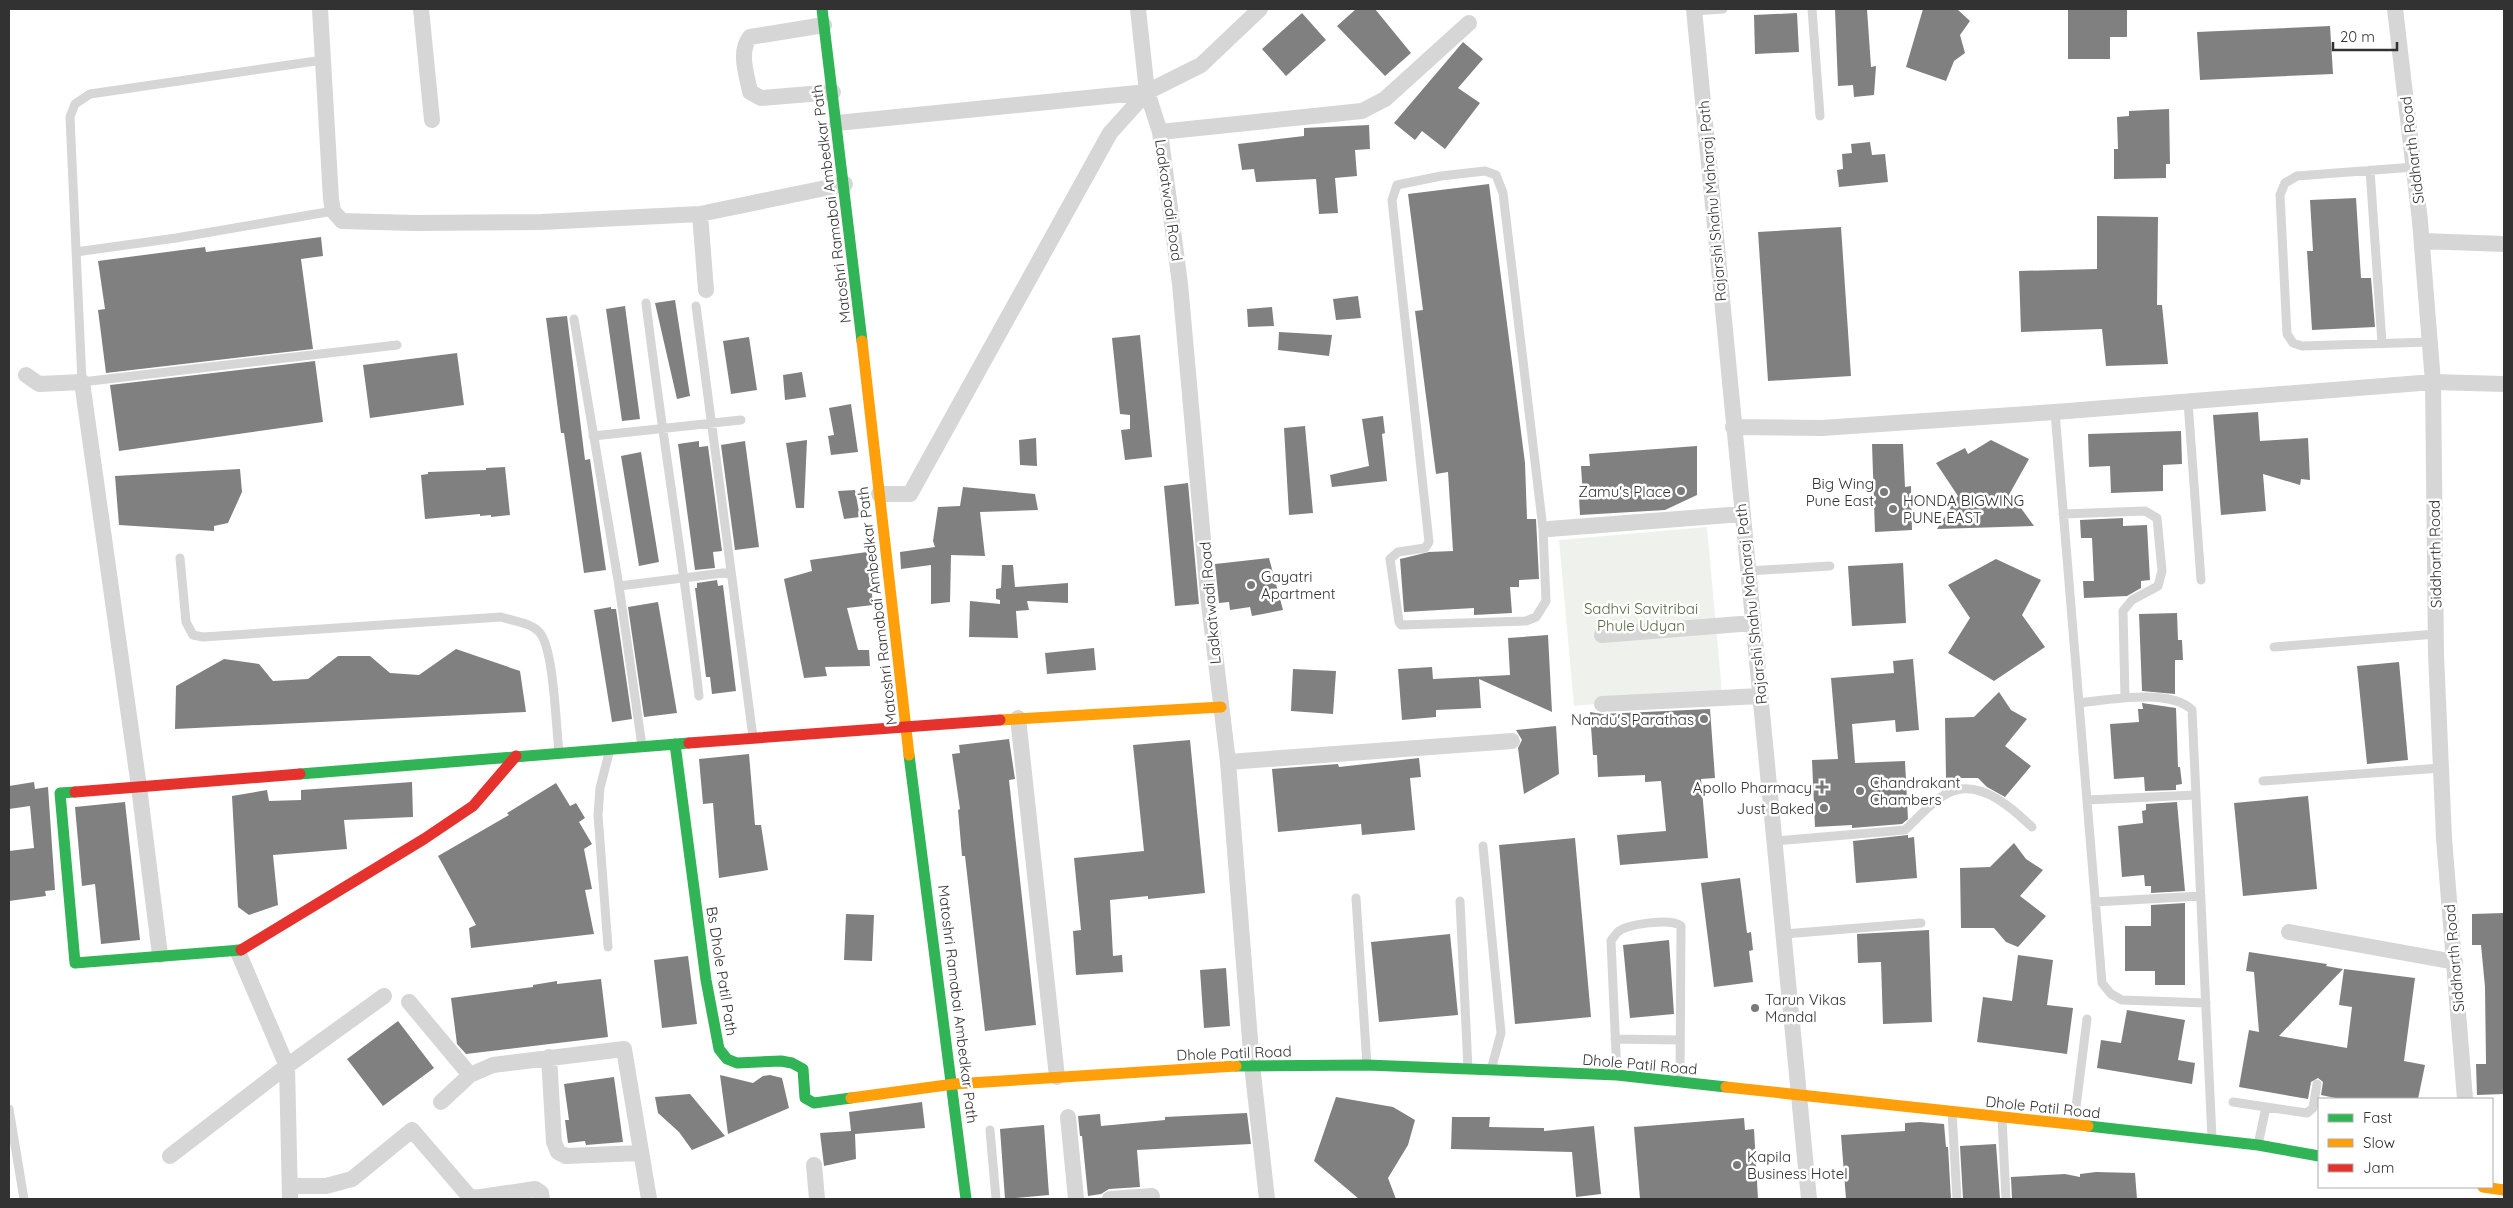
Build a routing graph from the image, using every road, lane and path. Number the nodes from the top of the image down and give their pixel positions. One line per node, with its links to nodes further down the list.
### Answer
1 (320, 9): 11 (street)
2 (421, 9): 15 (street)
3 (1138, 9): 13 (street, Ladkatwadi Road)
4 (1260, 9): 13 (street)
5 (1723, 9): 8 (lane)
6 (1812, 9): 14 (lane)
7 (2395, 9): 18 (street, Siddharth Road)
8 (1694, 10): 41 (street, Rajarshi Shahu Maharaj Path)
9 (823, 17): 12 (street, Matoshri Ramabai Ambedkar Path); 12 (street)
10 (1470, 23): 17 (street)
11 (323, 60): 21 (street); 25 (lane)
12 (833, 92): 16 (street, Matoshri Ramabai Ambedkar Path)
13 (1147, 92): 16 (street); 17 (street, Ladkatwadi Road); 44 (street)
14 (1820, 116)
15 (432, 120)
16 (837, 124): 20 (street, Matoshri Ramabai Ambedkar Path)
17 (1160, 132): 64 (street, Ladkatwadi Road)
18 (2414, 167): 19 (lane); 23 (street, Siddharth Road)
19 (2370, 170): 31 (lane); 31 (lane)
20 (845, 184): 22 (street); 44 (street, Matoshri Ramabai Ambedkar Path)
21 (333, 211): 22 (street); 25 (lane)
22 (700, 214): 26 (street)
23 (2422, 241): 24 (street); 30 (street, Siddharth Road)
24 (2504, 244)
25 (76, 252): 34 (lane)
26 (706, 290)
27 (646, 303): 42 (lane)
28 (696, 306): 40 (lane)
29 (574, 319): 43 (lane)
30 (2430, 342): 31 (lane); 35 (street, Siddharth Road)
31 (2382, 343)
32 (397, 345): 34 (lane)
33 (26, 375): 34 (street)
34 (82, 382): 77 (street)
35 (2433, 382): 36 (street); 37 (street); 57 (street, Siddharth Road)
36 (2504, 384)
37 (2188, 402): 38 (street); 53 (lane)
38 (2055, 412): 41 (street); 46 (lane)
39 (741, 420): 40 (lane)
40 (711, 424): 42 (lane); 51 (lane)
41 (1733, 427): 45 (street, Rajarshi Shahu Maharaj Path)
42 (661, 430): 43 (lane); 52 (lane)
43 (593, 436): 54 (lane)
44 (879, 494): 66 (street, Matoshri Ramabai Ambedkar Path)
45 (1742, 514): 47 (street); 50 (street, Rajarshi Shahu Maharaj Path)
46 (2064, 514): 61 (lane); 62 (lane)
47 (1546, 529): 47 (lane)
48 (180, 558): 72 (lane)
49 (1830, 566): 50 (lane)
50 (1748, 570): 55 (street, Rajarshi Shahu Maharaj Path)
51 (731, 572): 52 (lane); 67 (lane)
52 (685, 578): 54 (lane); 59 (lane)
53 (2201, 580)
54 (619, 586): 70 (lane)
55 (1753, 624): 56 (street); 60 (street, Rajarshi Shahu Maharaj Path)
56 (1602, 634)
57 (2436, 634): 58 (lane); 75 (street, Siddharth Road)
58 (2274, 647)
59 (699, 696)
60 (1760, 696): 63 (street); 81 (street, Rajarshi Shahu Maharaj Path)
61 (2125, 698): 62 (lane); 78 (lane)
62 (2079, 703): 79 (lane)
63 (1602, 704)
64 (1221, 707): 65 (street); 74 (street, Ladkatwadi Road)
65 (1018, 718): 66 (street); 108 (street)
66 (906, 726): 67 (street); 110 (street, Matoshri Ramabai Ambedkar Path)
67 (753, 738): 69 (street)
68 (1512, 742): 74 (street)
69 (675, 744): 70 (street); 110 (street, Bs Dhole Patil Path)
70 (642, 746): 71 (street)
71 (610, 749): 72 (street); 90 (lane)
72 (559, 753): 73 (street)
73 (516, 756): 77 (street); 91 (street)
74 (1228, 762): 103 (street, Ladkatwadi Road)
75 (2441, 768): 76 (lane); 93 (street, Siddharth Road)
76 (2263, 781)
77 (139, 787): 92 (street); 92 (street)
78 (2196, 795): 79 (lane); 83 (lane)
79 (2087, 800): 86 (lane)
80 (2032, 827): 81 (lane)
81 (1774, 841): 89 (street, Rajarshi Shahu Maharaj Path)
82 (1484, 846): 105 (lane)
83 (2201, 896): 86 (lane); 96 (lane)
84 (1356, 898): 101 (lane)
85 (1460, 901): 104 (lane)
86 (2095, 902): 96 (lane)
87 (1922, 923): 89 (lane)
88 (2289, 932): 93 (street)
89 (1784, 934): 112 (street, Rajarshi Shahu Maharaj Path)
90 (608, 948)
91 (238, 952): 92 (street); 102 (street)
92 (160, 955)
93 (2455, 962): 113 (street, Siddharth Road)
94 (384, 996): 102 (street)
95 (408, 1002): 106 (street)
96 (2206, 1003): 123 (lane)
97 (2087, 1019): 121 (lane)
98 (1615, 1039): 99 (lane); 99 (lane); 107 (lane)
99 (1680, 1040): 109 (lane)
100 (549, 1057): 106 (street); 125 (street); 125 (street)
101 (1367, 1065): 103 (street, Dhole Patil Road); 104 (street, Dhole Patil Road)
102 (287, 1066): 126 (street); 131 (street)
103 (1252, 1066): 108 (street, Dhole Patil Road); 141 (street, Ladkatwadi Road)
104 (1468, 1069): 105 (street, Dhole Patil Road)
105 (1490, 1070): 107 (street, Dhole Patil Road)
106 (470, 1075): 114 (street)
107 (1617, 1075): 109 (street, Dhole Patil Road)
108 (1057, 1077): 110 (street, Dhole Patil Road)
109 (1680, 1082): 112 (street, Dhole Patil Road)
110 (954, 1084): 137 (street, Matoshri Ramabai Ambedkar Path)
111 (2317, 1084): 116 (lane)
112 (1800, 1095): 118 (street, Dhole Patil Road); 142 (street, Rajarshi Shahu Maharaj Path)
113 (2465, 1098)
114 (441, 1102)
115 (2232, 1102): 116 (lane)
116 (2266, 1107): 124 (lane)
117 (9, 1110): 133 (lane)
118 (1952, 1112): 120 (street, Dhole Patil Road); 143 (lane)
119 (1068, 1117): 139 (street)
120 (2002, 1118): 121 (street, Dhole Patil Road); 144 (lane)
121 (2073, 1126): 123 (street, Dhole Patil Road)
122 (990, 1130): 138 (lane)
123 (2212, 1141): 124 (street, Dhole Patil Road)
124 (2258, 1145): 127 (street, Dhole Patil Road)
125 (641, 1153): 135 (street)
126 (170, 1156)
127 (2318, 1156)
128 (814, 1165): 136 (street)
129 (2490, 1188): 130 (street)
130 (2504, 1190)
131 (290, 1192): 134 (street)
132 (1152, 1196): 140 (street)
133 (24, 1199)
134 (542, 1199)
135 (649, 1199)
136 (817, 1199)
137 (966, 1199)
138 (996, 1199)
139 (1076, 1199)
140 (1110, 1199)
141 (1267, 1199)
142 (1809, 1199)
143 (1957, 1199)
144 (2006, 1199)

